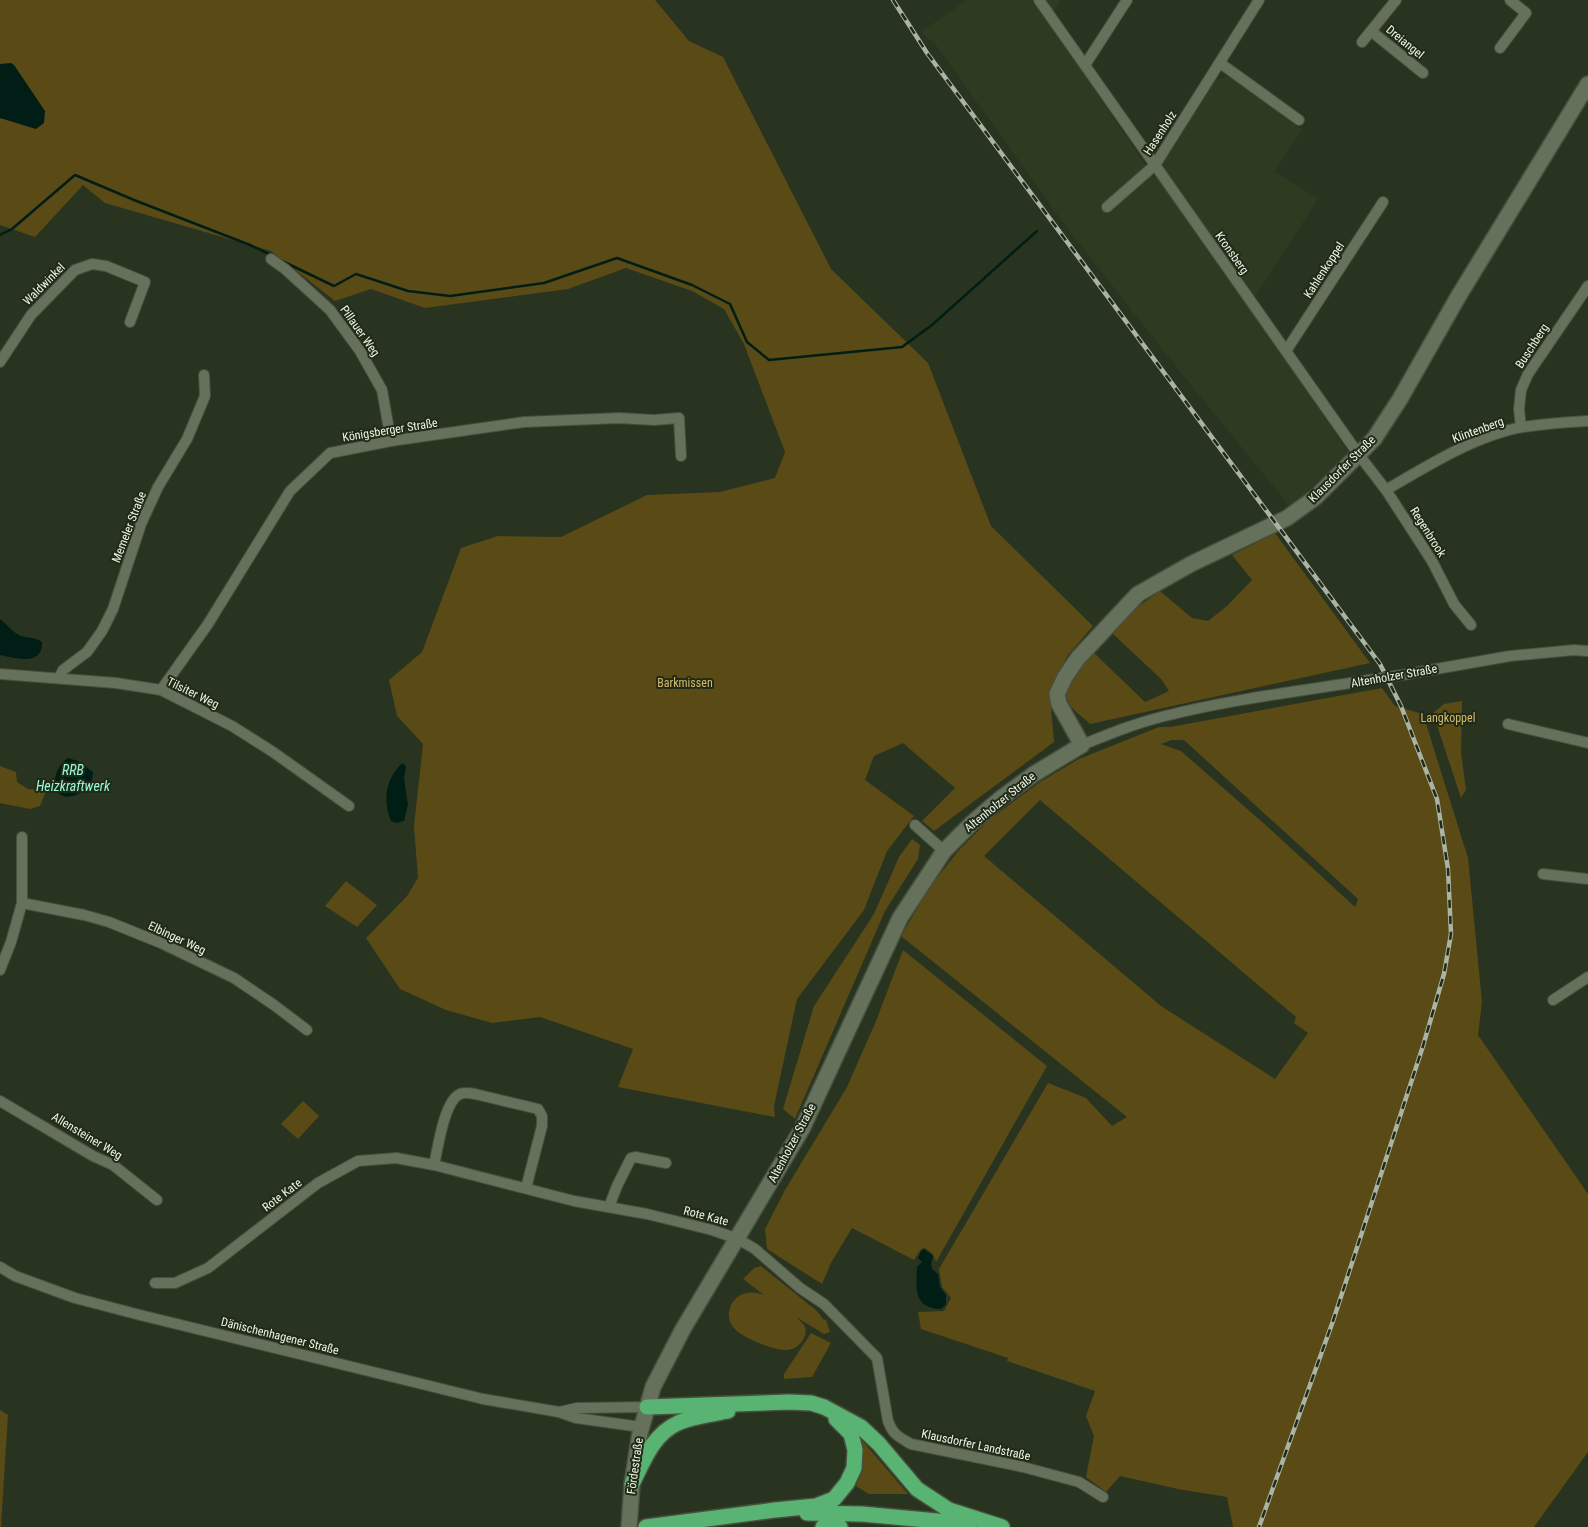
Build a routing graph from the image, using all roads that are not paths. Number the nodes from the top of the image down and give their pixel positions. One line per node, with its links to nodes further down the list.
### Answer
1 (1039, 0): 10 (street, Kronsberg)
2 (1127, 0): 10 (street)
3 (1259, 0): 9 (street, Hasenholz)
4 (1396, 0): 6 (street, Dreiangel)
5 (1510, 0): 8 (street)
6 (1371, 31): 7 (street, Dreiangel); 11 (street, Dreiangel)
7 (1362, 42)
8 (1500, 48)
9 (1220, 63): 13 (street); 14 (street, Hasenholz)
10 (1085, 65): 14 (street, Kronsberg)
11 (1423, 73)
12 (1588, 84): 26 (street, Klausdorfer Straße)
13 (1299, 120)
14 (1155, 165): 16 (street, Hasenholz); 20 (street, Kronsberg)
15 (1383, 202): 20 (street, Kahlenkoppel)
16 (1108, 207)
17 (270, 259): 25 (street, Pillauer Weg)
18 (1588, 286): 24 (street, Buschberg)
19 (130, 322): 21 (street, Waldwinkel)
20 (1286, 351): 26 (street, Kronsberg)
21 (0, 362)
22 (204, 374): 32 (street, Memeler Straße)
23 (1588, 421): 24 (street, Klintenberg)
24 (1522, 428): 28 (street, Klintenberg)
25 (391, 441): 27 (street, Königsberger Straße); 33 (street, Königsberger Straße)
26 (1359, 455): 28 (street, Regenbrook); 36 (street, Klausdorfer Straße)
27 (681, 456)
28 (1386, 490): 29 (street, Regenbrook)
29 (1471, 625)
30 (1588, 651): 36 (street, Altenholzer Straße, bridge)
31 (0, 674): 32 (street, Tilsiter Weg)
32 (59, 678): 33 (street, Tilsiter Weg)
33 (161, 690): 37 (street, Tilsiter Weg)
34 (1508, 724): 35 (street)
35 (1588, 743)
36 (1082, 745): 40 (street, Altenholzer Straße)
37 (348, 806)
38 (915, 825): 40 (street)
39 (22, 837): 43 (street)
40 (944, 851): 54 (street, Altenholzer Straße)
41 (1543, 874): 42 (street)
42 (1588, 879)
43 (22, 903): 44 (street); 47 (street, Elbinger Weg)
44 (0, 970)
45 (1588, 977): 46 (street)
46 (1553, 1000)
47 (307, 1030)
48 (0, 1101): 52 (street, Allensteiner Weg)
49 (666, 1162): 53 (street)
50 (434, 1165): 51 (street, Rote Kate); 51 (street); 56 (street, Rote Kate)
51 (526, 1188): 53 (street, Rote Kate)
52 (157, 1200)
53 (609, 1207): 54 (street, Rote Kate)
54 (738, 1238): 58 (street, Altenholzer Straße); 64 (street, Klausdorfer Landstraße)
55 (0, 1267): 60 (street, Dänischenhagener Straße)
56 (155, 1283)
57 (761, 1403): 58 (highway); 59 (highway); 61 (highway)
58 (647, 1407): 60 (street, Dänischenhagener Straße); 61 (highway); 62 (street, Fördestraße)
59 (824, 1407): 65 (highway); 71 (highway)
60 (559, 1412): 62 (street, Dänischenhagener Straße)
61 (678, 1423): 63 (highway)
62 (641, 1427): 63 (street, Fördestraße)
63 (632, 1484): 66 (street, Fördestraße)
64 (1103, 1497)
65 (701, 1519): 67 (highway); 70 (highway)
66 (629, 1527)
67 (646, 1527)
68 (823, 1527): 69 (highway)
69 (840, 1527)
70 (992, 1527)
71 (1002, 1527)

